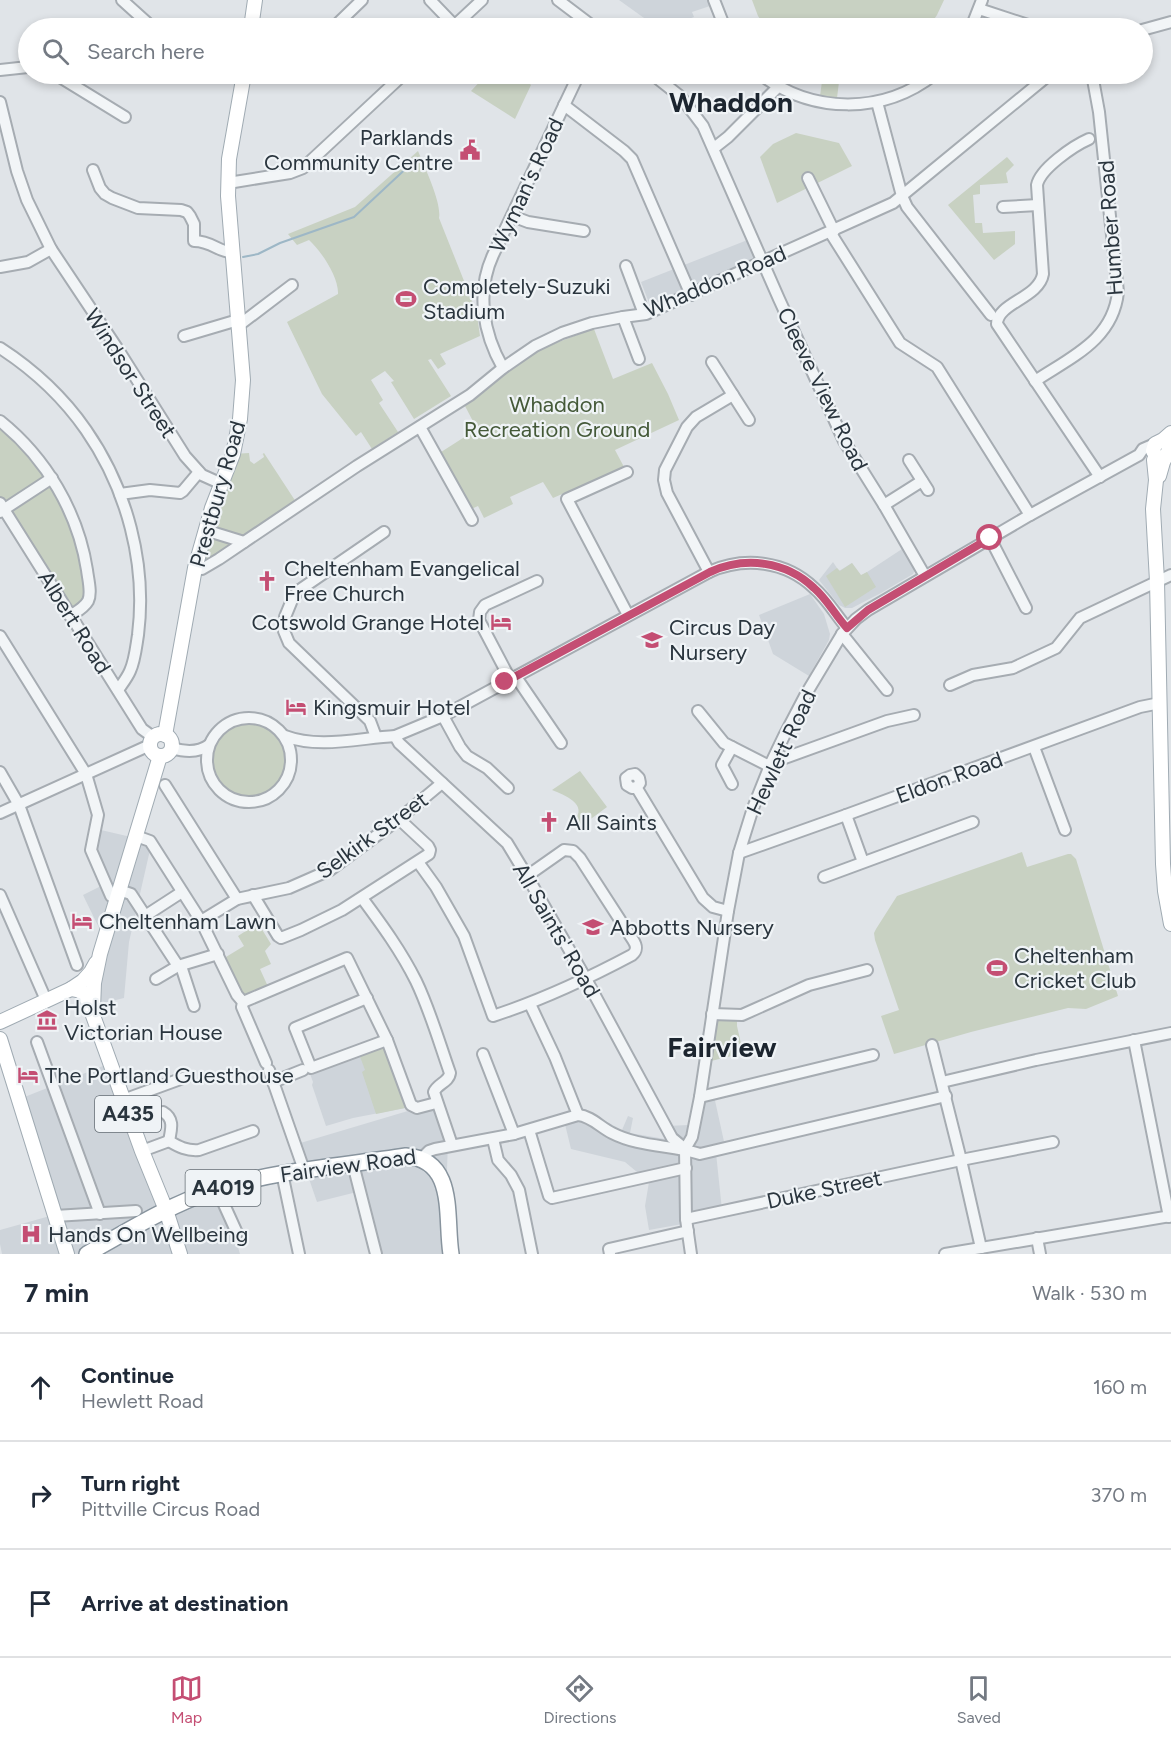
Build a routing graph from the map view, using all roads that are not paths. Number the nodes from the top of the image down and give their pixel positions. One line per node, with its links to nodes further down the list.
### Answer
1 (122, 0): 9 (street)
2 (255, 0): 10 (main road)
3 (362, 0): 11 (street)
4 (430, 0): 12 (street)
5 (482, 0): 13 (street)
6 (558, 0): 14 (street)
7 (714, 0): 15 (street)
8 (980, 5): 16 (street)
9 (142, 18)
10 (252, 18)
11 (343, 18)
12 (446, 18)
13 (463, 18)
14 (582, 18)
15 (721, 18)
16 (1012, 18)
17 (1171, 22): 18 (street)
18 (1153, 27)
19 (18, 68): 20 (street)
20 (0, 70)
21 (71, 84): 34 (street)
22 (242, 84): 39 (main road, Prestbury Road)
23 (393, 84): 39 (street)
24 (574, 84): 32 (street, Wyman's Road)
25 (665, 84): 36 (street, Cleeve View Road)
26 (775, 84): 30 (street)
27 (919, 84): 31 (street)
28 (1038, 84): 40 (street, Whaddon Road)
29 (1094, 84): 62 (street, Humber Road)
30 (778, 86): 31 (street); 36 (street)
31 (877, 102): 40 (street)
32 (564, 105): 43 (street, Wyman's Road); 52 (street)
33 (1, 107): 46 (street, Windsor Street)
34 (125, 117)
35 (1089, 140): 41 (street)
36 (714, 148): 48 (street, Cleeve View Road)
37 (93, 170): 47 (street)
38 (808, 177): 45 (street)
39 (228, 183): 47 (main road, Prestbury Road)
40 (902, 196): 45 (street, Whaddon Road); 55 (street)
41 (1038, 205): 42 (street); 55 (street)
42 (1003, 207)
43 (512, 216): 44 (street); 61 (street, Wyman's Road)
44 (584, 231)
45 (832, 232): 48 (street, Whaddon Road); 78 (street)
46 (51, 249): 50 (street); 70 (street, Windsor Street)
47 (232, 252): 56 (main road, Prestbury Road)
48 (762, 261): 52 (street, Whaddon Road); 76 (street, Cleeve View Road)
49 (626, 266): 53 (street)
50 (0, 267)
51 (292, 285): 56 (street)
52 (691, 295): 53 (street, Whaddon Road)
53 (644, 314): 54 (street, Whaddon Road)
54 (623, 316): 59 (street); 61 (street, Whaddon Road)
55 (994, 320): 62 (street)
56 (238, 323): 57 (street); 74 (main road, Prestbury Road)
57 (184, 336)
58 (0, 348): 75 (street)
59 (639, 359)
60 (712, 362): 63 (street)
61 (503, 368): 66 (street, Whaddon Road)
62 (1035, 381): 72 (street)
63 (733, 395): 64 (street); 85 (street)
64 (749, 420)
65 (0, 421): 73 (street)
66 (420, 427): 79 (street); 83 (street, Whaddon Road)
67 (1171, 433): 68 (main road)
68 (1162, 450): 72 (street, Hewlett Road); 89 (main road)
69 (909, 460): 76 (street)
70 (199, 472): 74 (street, Windsor Street); 75 (street)
71 (627, 472): 91 (street)
72 (1100, 477): 78 (street, Hewlett Road)
73 (52, 478): 77 (street); 92 (street)
74 (222, 484): 80 (main road, Prestbury Road)
75 (120, 494): 97 (street)
76 (884, 505): 87 (street, Cleeve View Road)
77 (1, 508): 92 (street, Albert Road)
78 (1030, 515): 82 (street, Hewlett Road)
79 (472, 520)
80 (205, 530): 83 (street); 84 (main road, Prestbury Road)
81 (384, 532): 105 (street)
82 (990, 538): 87 (street, Hewlett Road); 90 (street)
83 (244, 542): 84 (street, Whaddon Road)
84 (195, 568): 106 (main road, Prestbury Road)
85 (710, 572): 91 (street); 93 (street)
86 (1171, 575): 89 (street)
87 (926, 576): 93 (street, Hewlett Road)
88 (537, 581): 95 (street)
89 (1158, 581): 96 (street); 99 (main road)
90 (1026, 608)
91 (628, 615): 95 (street)
92 (70, 616): 97 (street, Albert Road)
93 (845, 631): 98 (street); 117 (street, Hewlett Road)
94 (0, 636): 119 (street)
95 (513, 678): 102 (street); 108 (street)
96 (950, 686)
97 (118, 690): 106 (street, Albert Road)
98 (887, 690)
99 (1160, 703): 111 (street, Eldon Road); 126 (main road)
100 (698, 711): 110 (street)
101 (914, 715): 117 (street)
102 (443, 716): 104 (street); 124 (street)
103 (285, 736): 107 (street); 109 (street); 116 (street)
104 (395, 736): 105 (street); 120 (street, All Saints' Road)
105 (376, 737): 107 (street)
106 (156, 739): 112 (main road); 114 (main road); 119 (street)
107 (315, 743): 116 (street)
108 (561, 743)
109 (210, 745): 113 (street); 115 (street)
110 (732, 747): 117 (street); 121 (street)
111 (1034, 747): 128 (street, Eldon Road); 131 (street)
112 (172, 748): 113 (street); 114 (main road)
113 (196, 751): 115 (street)
114 (160, 756): 132 (main road)
115 (207, 760): 116 (street)
116 (292, 761)
117 (770, 764): 133 (street, Hewlett Road)
118 (0, 772): 125 (street)
119 (86, 774): 125 (street); 139 (street)
120 (442, 783): 129 (street, Selkirk Street); 136 (street, All Saints' Road)
121 (732, 784)
122 (165, 785): 143 (street)
123 (637, 787): 144 (street)
124 (508, 788)
125 (19, 805): 127 (street); 150 (street)
126 (1166, 805): 147 (main road)
127 (0, 813)
128 (846, 815): 133 (street, Eldon Road); 135 (street)
129 (399, 819): 134 (street); 141 (street, Selkirk Street)
130 (973, 822): 135 (street)
131 (1065, 830)
132 (136, 836): 138 (street); 139 (main road)
133 (739, 853): 144 (street, Hewlett Road)
134 (418, 862): 142 (street); 159 (street)
135 (864, 862): 137 (street)
136 (527, 876): 154 (street, All Saints' Road); 154 (street)
137 (824, 877)
138 (182, 892): 145 (street); 146 (street)
139 (118, 894): 145 (street); 148 (main road)
140 (0, 895): 157 (street)
141 (253, 895): 142 (street); 143 (street, Selkirk Street)
142 (362, 898): 179 (street)
143 (237, 899): 146 (street, Selkirk Street)
144 (728, 911): 161 (street, Hewlett Road)
145 (145, 916): 151 (street)
146 (201, 921): 149 (street)
147 (1171, 924)
148 (100, 954): 155 (main road); 162 (main road)
149 (218, 954): 151 (street); 158 (street)
150 (77, 965)
151 (179, 966): 153 (street); 160 (street)
152 (867, 970): 161 (street)
153 (156, 979)
154 (586, 979): 159 (street); 189 (street, All Saints' Road)
155 (71, 989): 157 (main road); 162 (main road, A435)
156 (367, 998): 158 (street); 166 (street); 172 (street)
157 (46, 1000): 163 (main road)
158 (243, 1002): 174 (street)
159 (530, 1004): 181 (street)
160 (194, 1006)
161 (712, 1014): 177 (street, Hewlett Road)
162 (93, 1016): 178 (main road, A435)
163 (0, 1022)
164 (1171, 1032): 167 (street)
165 (0, 1039): 201 (main road)
166 (387, 1040): 172 (street); 179 (street)
167 (1134, 1040): 175 (street); 202 (street)
168 (37, 1042): 200 (street)
169 (932, 1045): 175 (street)
170 (483, 1054): 184 (street)
171 (873, 1055): 177 (street)
172 (307, 1069): 174 (street)
173 (186, 1077): 178 (street)
174 (273, 1082): 195 (street)
175 (942, 1082): 176 (street)
176 (946, 1096): 189 (street); 192 (street)
177 (700, 1098): 189 (street, Hewlett Road)
178 (123, 1100): 190 (main road, A435)
179 (436, 1103): 188 (street)
180 (163, 1112): 186 (street)
181 (578, 1114): 182 (street, Fairview Road); 189 (street)
182 (529, 1130): 184 (street, Fairview Road); 194 (street)
183 (253, 1131): 186 (street)
184 (514, 1134): 185 (street, Fairview Road)
185 (493, 1138): 188 (street, Fairview Road); 216 (street)
186 (169, 1141): 190 (street)
187 (1053, 1142): 192 (street, Duke Street)
188 (452, 1145): 191 (street, Fairview Road)
189 (685, 1149): 194 (street, Hewlett Road)
190 (142, 1151): 199 (main road, A435)
191 (421, 1159): 193 (highway, Fairview Road / A4019); 215 (highway)
192 (961, 1160): 203 (street, Duke Street); 208 (street)
193 (352, 1164): 195 (highway, Fairview Road / A4019); 214 (street)
194 (686, 1168): 203 (street, Hewlett Road)
195 (304, 1170): 196 (highway, Fairview Road / A4019)
196 (282, 1173): 197 (highway, Fairview Road / A4019); 213 (street)
197 (217, 1189): 199 (highway, Fairview Road / A4019); 205 (street)
198 (136, 1210): 200 (street)
199 (166, 1210): 211 (highway, Fairview Road / A4019); 212 (main road, A435)
200 (100, 1214): 201 (street)
201 (55, 1216): 206 (main road)
202 (1170, 1217): 207 (street)
203 (686, 1219): 204 (street, Hewlett Road)
204 (688, 1231): 217 (street); 218 (street, Hewlett Road)
205 (237, 1233)
206 (61, 1236): 209 (main road); 210 (main road)
207 (1037, 1238): 208 (street); 220 (street)
208 (981, 1248): 219 (street)
209 (54, 1254)
210 (67, 1254)
211 (87, 1254)
212 (180, 1254)
213 (299, 1254)
214 (376, 1254)
215 (451, 1254)
216 (532, 1254)
217 (610, 1254)
218 (691, 1254)
219 (945, 1254)
220 (1040, 1254)

